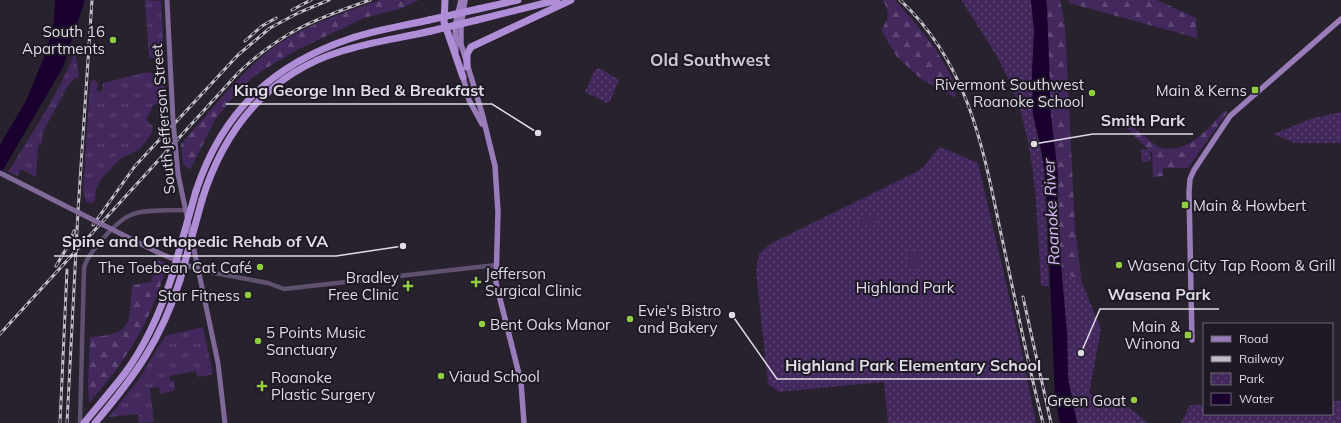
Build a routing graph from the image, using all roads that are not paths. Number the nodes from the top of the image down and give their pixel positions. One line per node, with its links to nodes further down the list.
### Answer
1 (166, 0): 13 (main road, South Jefferson Street, bridge)
2 (445, 0): 10 (highway)
3 (461, 0): 10 (main road)
4 (465, 0): 9 (main road)
5 (518, 0): 18 (highway, bridge)
6 (557, 0): 19 (highway, bridge)
7 (571, 0): 9 (highway)
8 (1341, 19): 16 (main road)
9 (467, 67): 11 (main road)
10 (463, 77): 11 (main road)
11 (485, 128): 14 (main road)
12 (0, 173): 15 (main road, bridge)
13 (184, 210): 15 (main road, South Jefferson Street); 17 (street)
14 (496, 265): 15 (street); 21 (main road)
15 (198, 270): 20 (main road, South Jefferson Street)
16 (1192, 340)
17 (80, 423)
18 (84, 423)
19 (95, 423)
20 (225, 423)
21 (524, 423)

